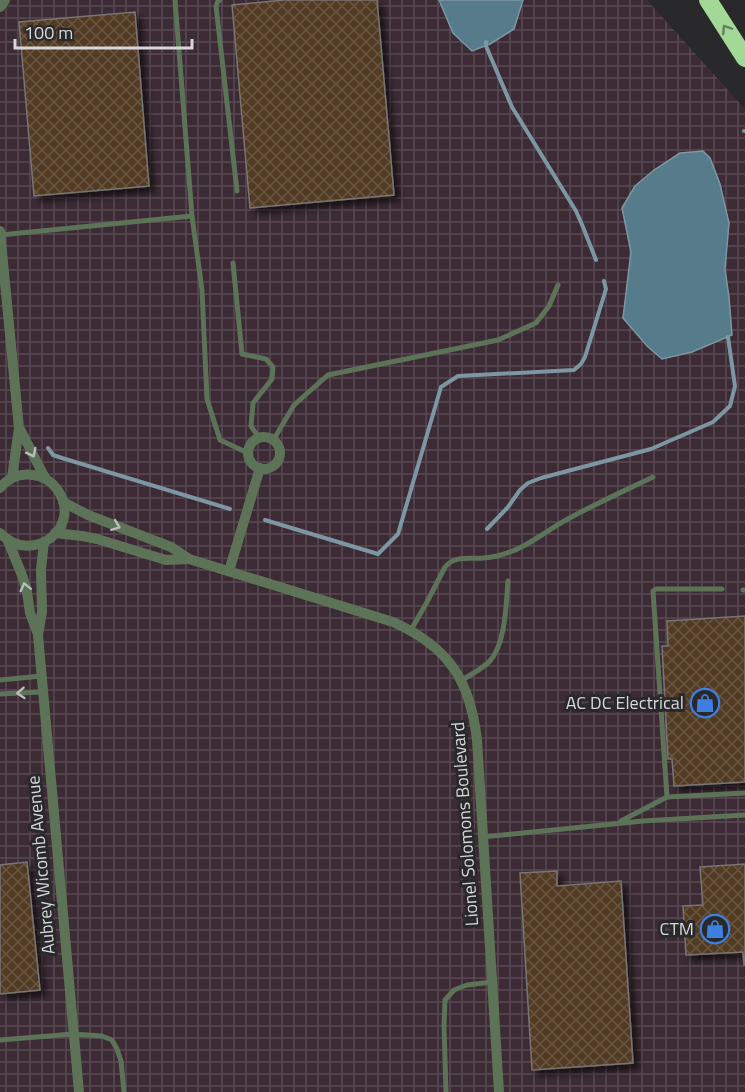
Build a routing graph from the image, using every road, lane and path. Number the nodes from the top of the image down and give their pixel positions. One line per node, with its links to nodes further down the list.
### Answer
1 (5, 0): 5 (street)
2 (175, 0): 8 (lane)
3 (220, 0): 7 (lane)
4 (708, 0): 6 (highway, one-way to 4)
5 (0, 7)
6 (745, 58)
7 (237, 191)
8 (192, 216): 9 (lane); 15 (lane)
9 (0, 233): 12 (street)
10 (233, 263): 13 (lane)
11 (558, 285): 14 (lane)
12 (20, 428): 18 (street, one-way to 18); 19 (street)
13 (259, 438): 14 (street); 15 (street)
14 (274, 440): 16 (street)
15 (248, 453): 16 (street)
16 (260, 468): 25 (street)
17 (653, 477): 28 (lane)
18 (45, 478): 19 (street); 20 (street)
19 (3, 484)
20 (63, 502): 21 (street); 24 (street, Lionel Solomons Boulevard, one-way to 24)
21 (56, 533): 23 (street); 24 (street, Lionel Solomons Boulevard)
22 (4, 537): 23 (street); 29 (street, Aubrey Wicomb Avenue, one-way to 22)
23 (44, 542): 29 (street, Aubrey Wicomb Avenue)
24 (189, 559): 25 (street, Lionel Solomons Boulevard)
25 (229, 572): 28 (street, Lionel Solomons Boulevard)
26 (508, 581): 32 (lane)
27 (722, 589): 36 (lane)
28 (411, 630): 32 (street, Lionel Solomons Boulevard)
29 (38, 635): 30 (street, Aubrey Wicomb Avenue)
30 (41, 676): 31 (lane); 33 (street, Aubrey Wicomb Avenue)
31 (0, 680)
32 (462, 680): 39 (street, Lionel Solomons Boulevard)
33 (42, 692): 34 (lane, one-way to 34); 41 (street, Aubrey Wicomb Avenue)
34 (0, 694)
35 (745, 793): 36 (lane)
36 (667, 797): 38 (lane)
37 (745, 815): 38 (lane)
38 (617, 824): 39 (lane)
39 (482, 837): 40 (street, Lionel Solomons Boulevard)
40 (493, 981): 45 (lane); 46 (street, Lionel Solomons Boulevard)
41 (74, 1034): 42 (lane); 43 (street, Aubrey Wicomb Avenue); 44 (lane)
42 (0, 1040)
43 (79, 1092)
44 (124, 1092)
45 (446, 1092)
46 (499, 1092)

